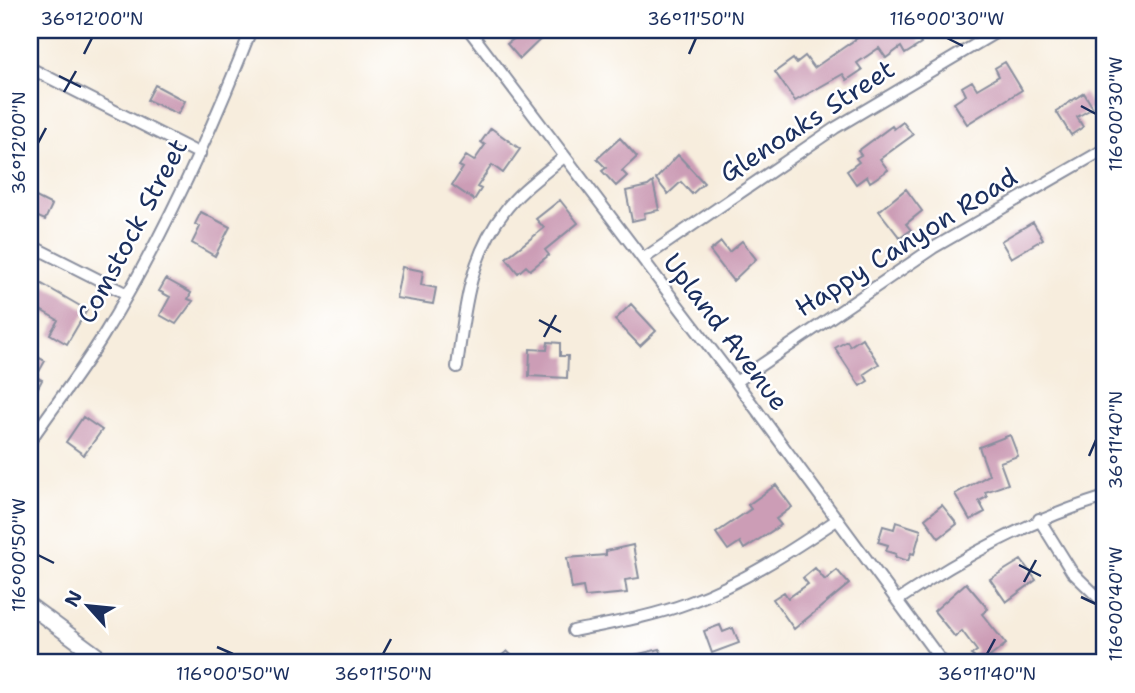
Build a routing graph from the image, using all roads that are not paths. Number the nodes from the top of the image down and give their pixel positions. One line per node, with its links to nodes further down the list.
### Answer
1 (251, 30): 6 (street, Comstock Street)
2 (469, 30): 7 (street, Upland Avenue)
3 (1000, 30): 9 (street, Glenoaks Street)
4 (30, 68): 6 (street)
5 (1105, 149): 12 (street, Happy Canyon Road)
6 (200, 155): 10 (street, Comstock Street)
7 (564, 157): 9 (street, Upland Avenue); 11 (street)
8 (30, 245): 10 (street)
9 (643, 259): 12 (street, Upland Avenue)
10 (127, 294): 13 (street, Comstock Street)
11 (457, 367)
12 (736, 382): 16 (street, Upland Avenue)
13 (35, 423): 14 (street, Comstock Street)
14 (30, 441)
15 (1105, 497): 17 (street)
16 (838, 519): 18 (street, Upland Avenue); 21 (street)
17 (1039, 519): 18 (street); 19 (street)
18 (898, 600): 23 (street, Upland Avenue)
19 (1105, 604)
20 (30, 606): 22 (main road)
21 (573, 631)
22 (107, 663)
23 (943, 663)

